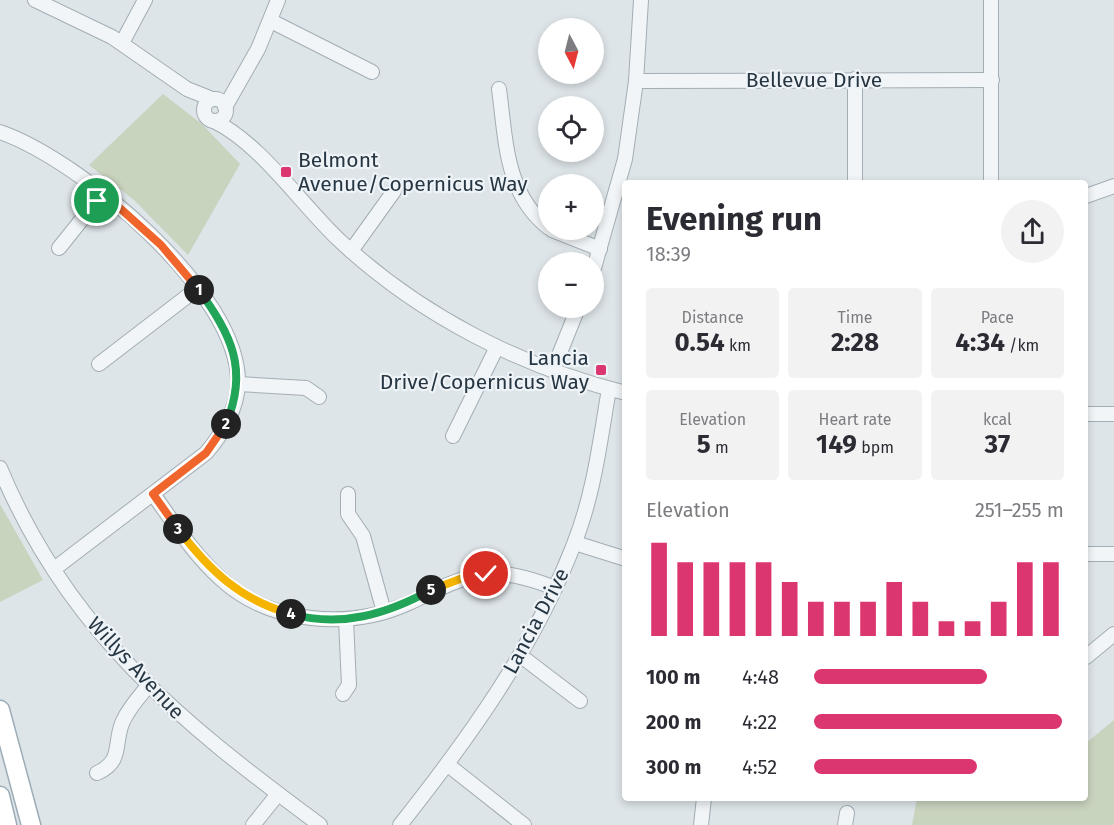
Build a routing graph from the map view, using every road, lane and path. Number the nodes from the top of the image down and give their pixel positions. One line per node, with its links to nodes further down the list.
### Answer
1 (35, 0): 7 (street)
2 (145, 0): 7 (street)
3 (278, 0): 6 (street)
4 (641, 0): 11 (street)
5 (991, 0): 10 (street)
6 (271, 21): 8 (street); 14 (street)
7 (122, 44): 12 (street)
8 (372, 72)
9 (855, 79): 10 (street, Bellevue Drive); 11 (street, Bellevue Drive); 19 (street)
10 (992, 80): 20 (street)
11 (636, 81): 18 (street)
12 (187, 89): 14 (street); 15 (street)
13 (499, 89): 26 (street)
14 (219, 103): 15 (street); 15 (street); 17 (street)
15 (209, 117): 17 (street)
16 (0, 132): 23 (street)
17 (245, 140): 30 (street)
18 (623, 180)
19 (855, 180)
20 (991, 180)
21 (1114, 188): 25 (street)
22 (394, 191): 30 (street)
23 (103, 193): 28 (street); 32 (street)
24 (621, 194): 29 (street)
25 (1088, 195)
26 (538, 218)
27 (578, 240): 29 (street)
28 (58, 248)
29 (600, 249): 31 (street)
30 (351, 250): 34 (street)
31 (599, 252)
32 (198, 288): 35 (street); 37 (street)
33 (574, 318): 36 (street)
34 (496, 347): 36 (street); 43 (street)
35 (99, 364)
36 (553, 370): 38 (street)
37 (238, 384): 40 (street); 45 (street)
38 (609, 388): 39 (street); 47 (street, Lancia Drive)
39 (622, 392)
40 (319, 397)
41 (1088, 414): 42 (street)
42 (1114, 414)
43 (453, 436)
44 (0, 468): 51 (street, Willys Avenue)
45 (153, 494): 51 (street); 54 (street)
46 (348, 494): 53 (street)
47 (575, 543): 50 (street); 52 (street, Lancia Drive)
48 (1088, 554): 49 (street)
49 (1114, 554)
50 (622, 558)
51 (54, 569): 58 (street, Willys Avenue)
52 (555, 588): 53 (street); 57 (street, Lancia Drive)
53 (384, 612): 54 (street)
54 (346, 620): 59 (street)
55 (1114, 634): 56 (street)
56 (1088, 655)
57 (521, 656): 60 (street); 62 (street, Lancia Drive)
58 (148, 686): 63 (street); 64 (street, Willys Avenue)
59 (351, 690)
60 (580, 701)
61 (0, 710): 68 (main road)
62 (448, 765): 71 (street, Lancia Drive); 72 (street)
63 (106, 773)
64 (278, 794): 69 (street); 70 (street, Willys Avenue)
65 (0, 796): 67 (main road)
66 (704, 801): 73 (street)
67 (7, 825)
68 (32, 825)
69 (253, 825)
70 (320, 825)
71 (399, 825)
72 (524, 825)
73 (701, 825)

